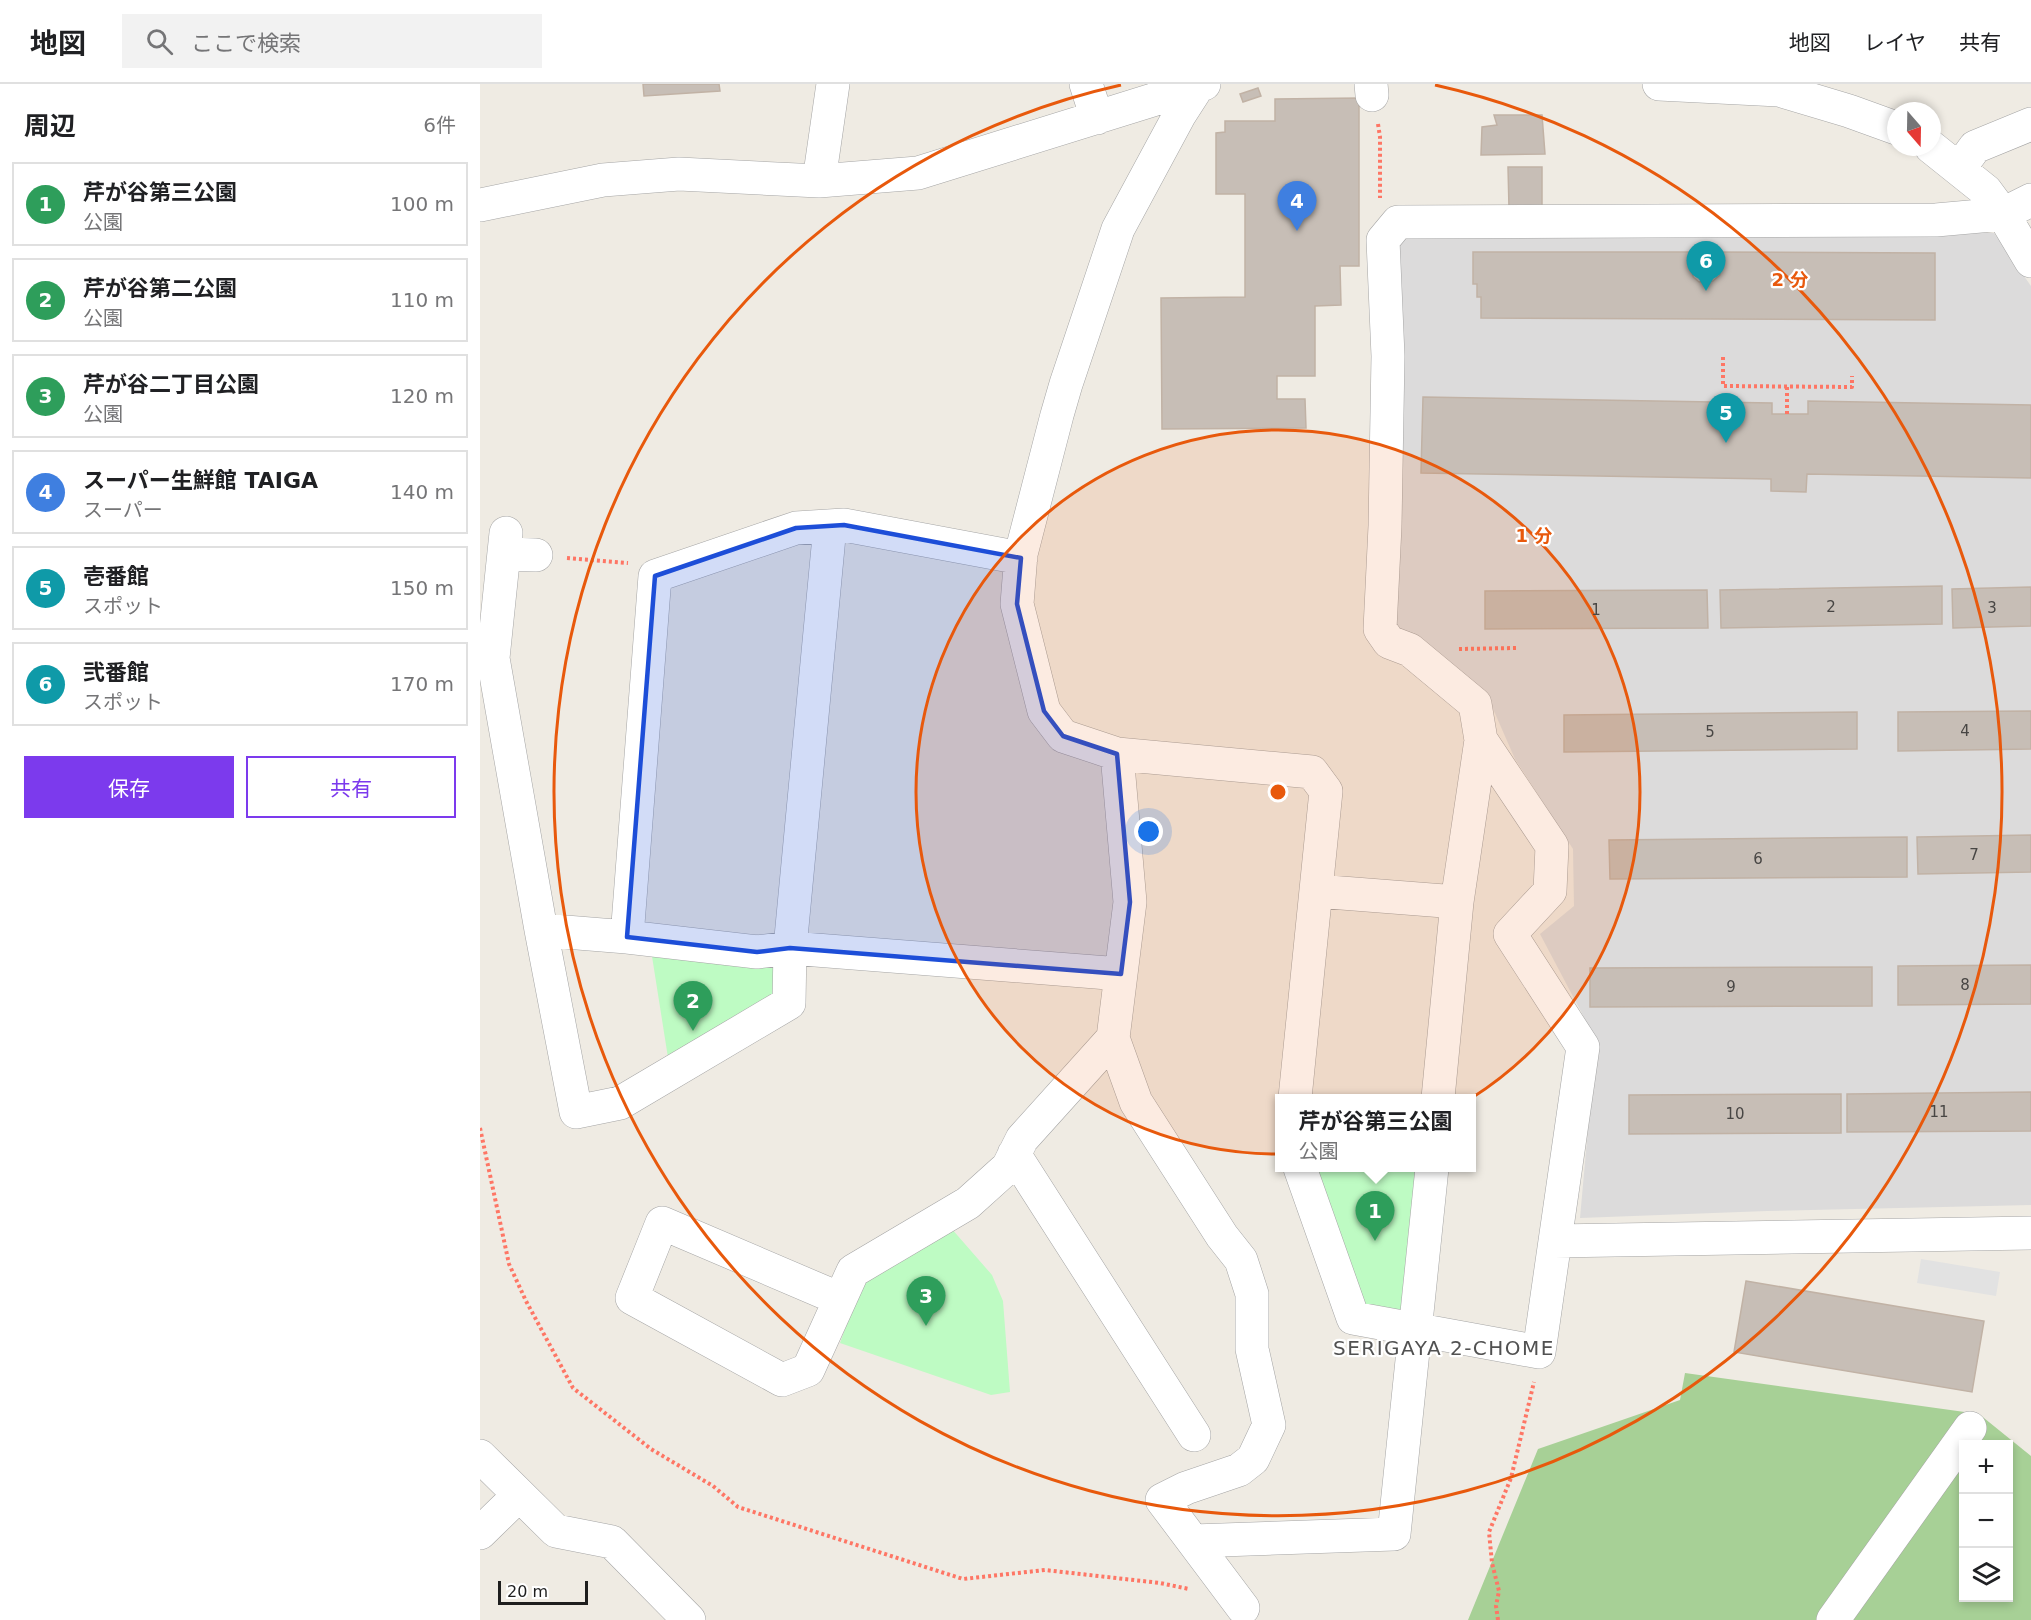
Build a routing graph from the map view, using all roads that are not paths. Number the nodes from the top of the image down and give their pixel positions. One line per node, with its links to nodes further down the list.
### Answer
1 (833, 84): 11 (street)
2 (1086, 84): 6 (street)
3 (1659, 84): 5 (street)
4 (1201, 85): 6 (street); 17 (street)
5 (1800, 89): 8 (street)
6 (1097, 118): 11 (street)
7 (2031, 123): 10 (street)
8 (1887, 125)
9 (1941, 155): 10 (street)
10 (1959, 169): 13 (street)
11 (819, 181): 12 (street)
12 (480, 205)
13 (2017, 207): 14 (street); 18 (street)
14 (2031, 261)
15 (830, 526): 17 (street); 23 (street); 24 (street)
16 (536, 555): 22 (street)
17 (1021, 558): 19 (street)
18 (1481, 740): 21 (street); 33 (street)
19 (1118, 754): 20 (street); 25 (street)
20 (1316, 891): 21 (street); 27 (street)
21 (1457, 902): 28 (street)
22 (541, 930): 23 (street); 24 (street)
23 (627, 937): 24 (street)
24 (790, 948): 25 (street)
25 (1121, 974): 26 (street)
26 (1113, 1038): 29 (street); 41 (street)
27 (1294, 1094)
28 (1438, 1094)
29 (1014, 1154): 34 (street); 37 (street)
30 (1302, 1172): 35 (street)
31 (1432, 1172): 35 (street)
32 (2031, 1233): 33 (street)
33 (1555, 1241): 35 (street)
34 (840, 1299): 34 (street)
35 (1416, 1330): 41 (street)
36 (1970, 1428): 44 (street)
37 (1194, 1435)
38 (480, 1456): 39 (street)
39 (519, 1495): 40 (street); 43 (street)
40 (480, 1533)
41 (1193, 1541): 42 (street)
42 (1243, 1608)
43 (689, 1620)
44 (1833, 1620)

